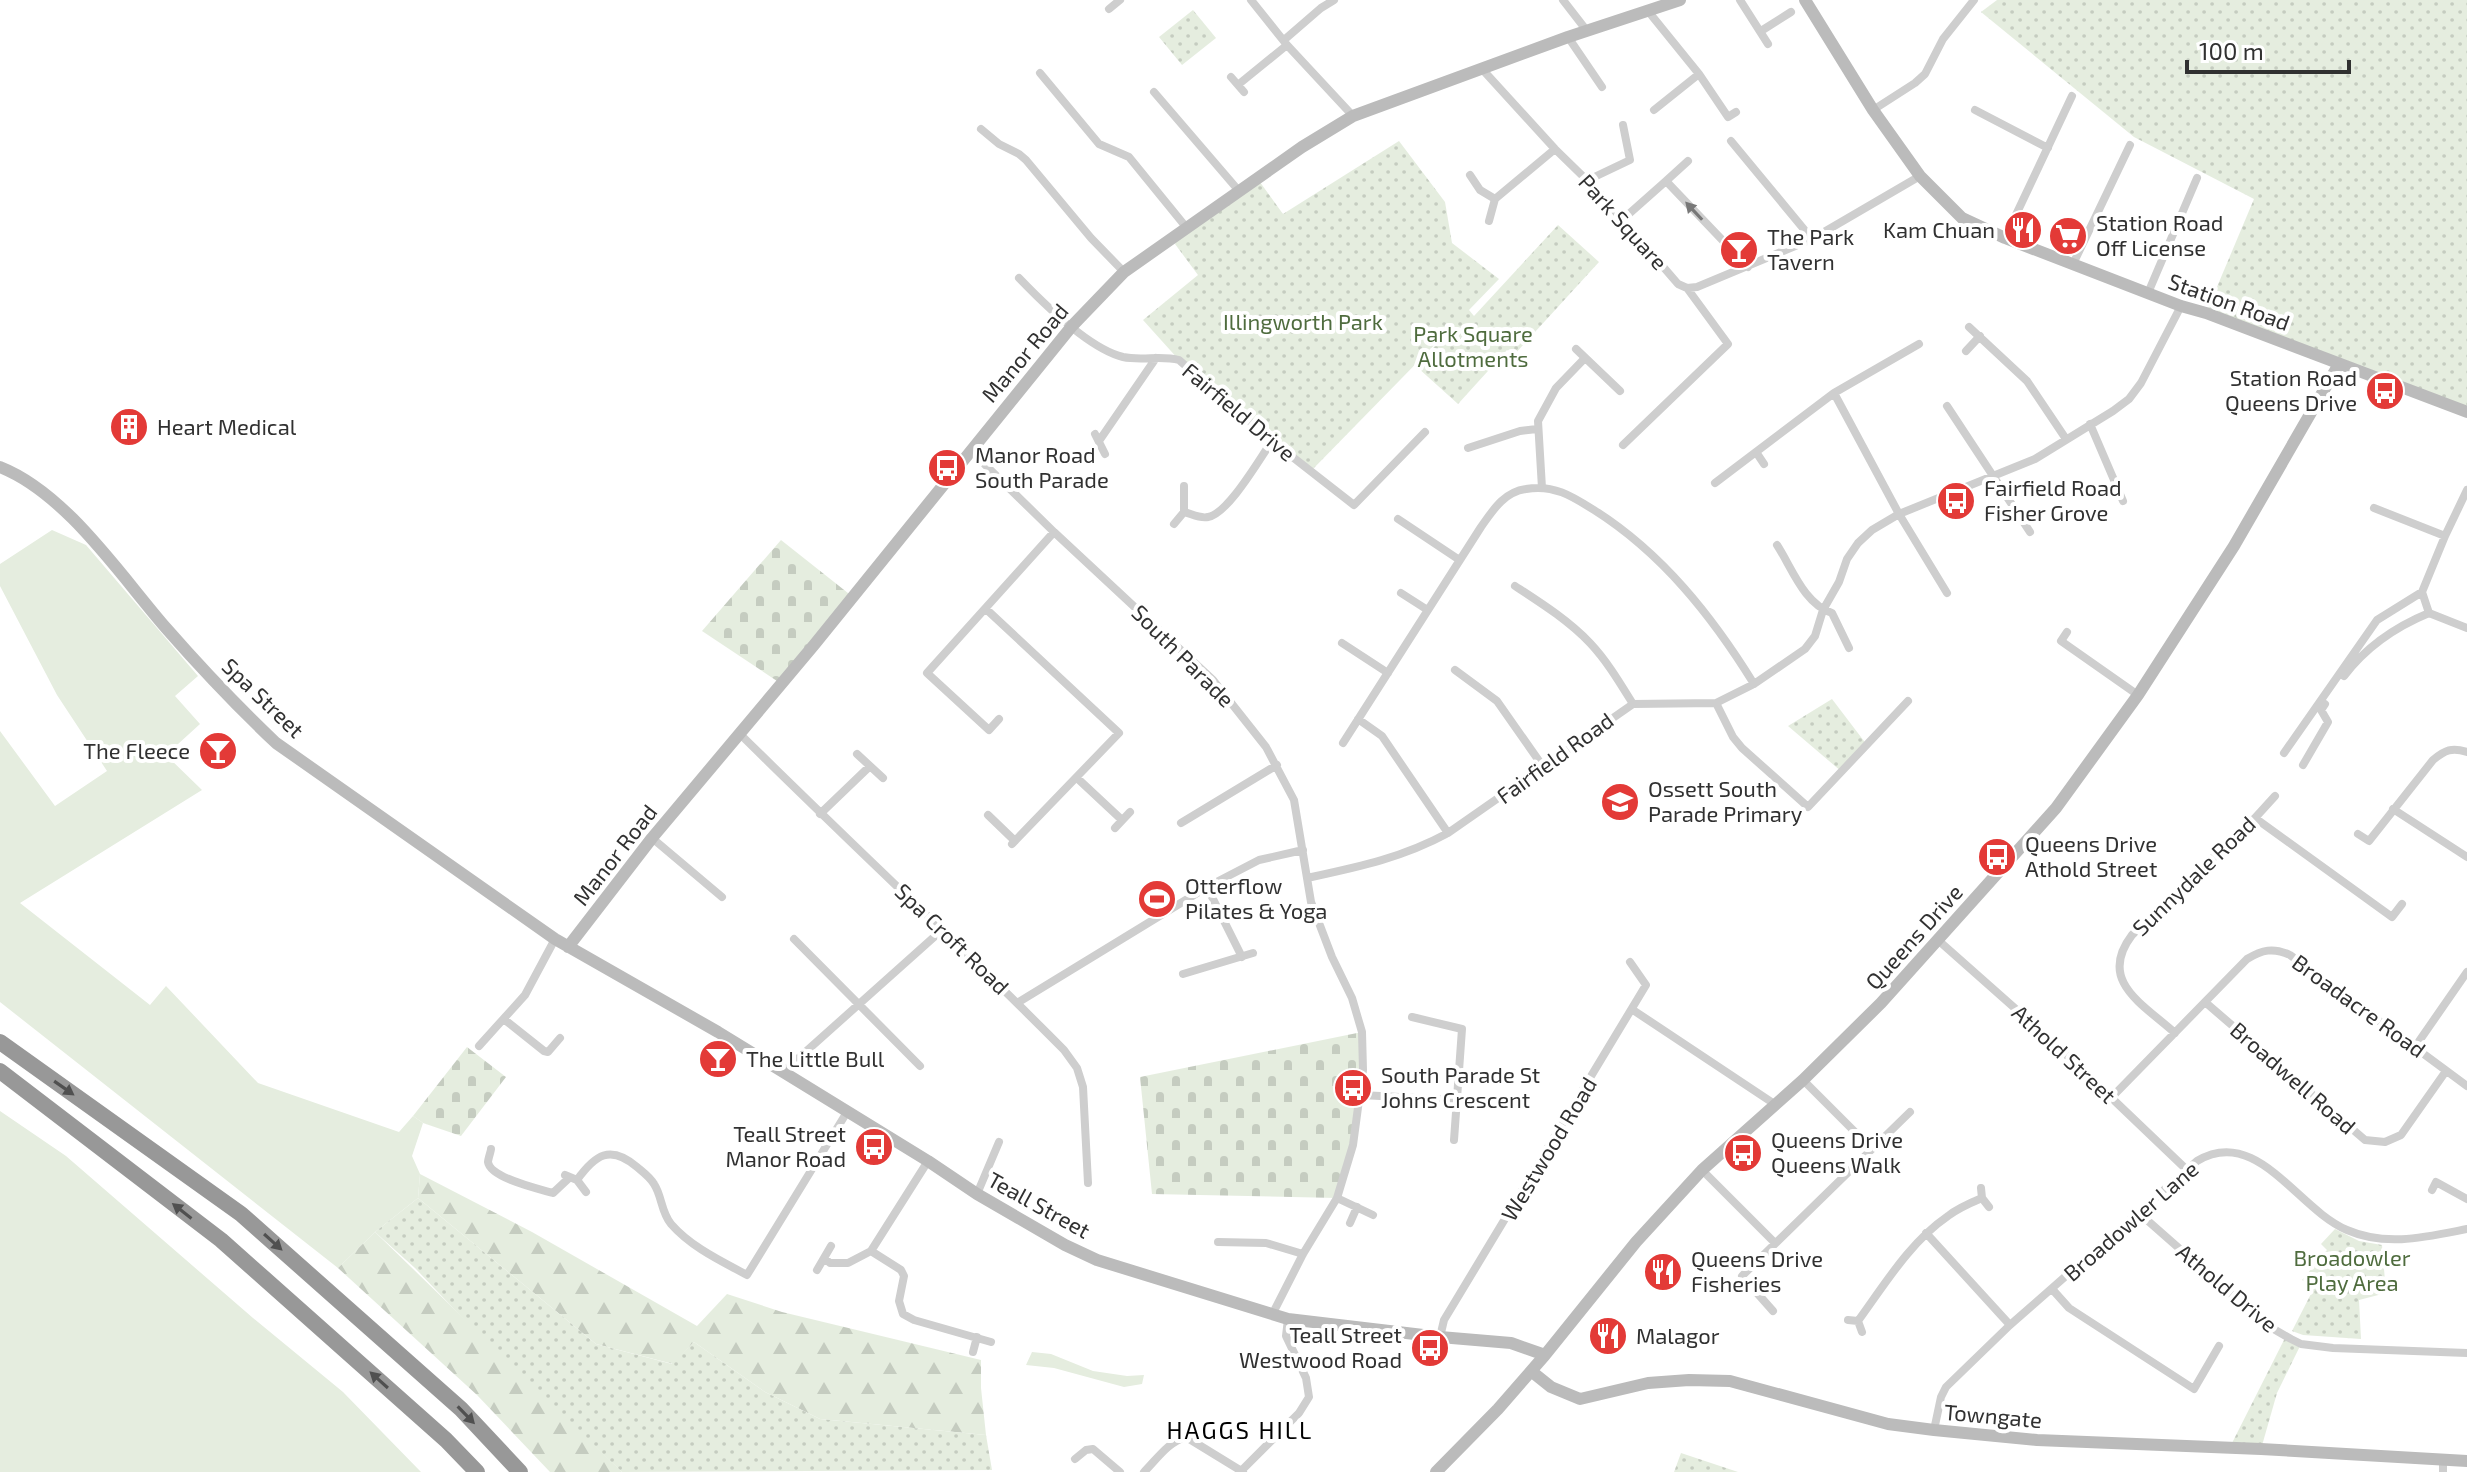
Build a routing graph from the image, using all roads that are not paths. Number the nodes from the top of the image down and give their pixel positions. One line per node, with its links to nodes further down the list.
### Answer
1 (1120, 0): 9 (street)
2 (1251, 0): 15 (street)
3 (1334, 0): 15 (street)
4 (1563, 0): 12 (street)
5 (1680, 0): 10 (street, Manor Road)
6 (1740, 0): 13 (street)
7 (1805, 0): 25 (street, Station Road)
8 (1974, 0): 25 (street)
9 (1109, 9)
10 (1648, 11): 12 (street, Manor Road); 19 (street)
11 (1791, 12): 13 (street)
12 (1587, 31): 14 (street, Manor Road)
13 (1761, 31): 16 (street)
14 (1568, 37): 17 (street, Manor Road); 21 (street)
15 (1286, 43): 20 (street); 28 (street)
16 (1768, 44)
17 (1482, 69): 28 (street, Manor Road); 34 (street, Park Square)
18 (1040, 73): 45 (street)
19 (1699, 74): 24 (street); 27 (street)
20 (1238, 84)
21 (1602, 87)
22 (1154, 92): 41 (street)
23 (2072, 96): 33 (street)
24 (1654, 110)
25 (1873, 110): 37 (street, Station Road)
26 (1975, 110): 33 (street)
27 (1736, 112)
28 (1353, 116): 41 (street, Manor Road)
29 (1623, 125): 39 (street)
30 (981, 129): 50 (street)
31 (1731, 141): 47 (street)
32 (2130, 145): 48 (street)
33 (2048, 148): 46 (street)
34 (1555, 149): 39 (street, Park Square); 42 (street)
35 (1688, 161): 40 (street)
36 (1470, 175): 42 (street)
37 (1920, 176): 46 (street, Station Road); 47 (street, Park Square)
38 (2197, 178): 53 (street)
39 (1588, 180): 43 (street, Park Square)
40 (1666, 181): 43 (street); 49 (street, one-way to 40)
41 (1239, 191): 45 (street, Manor Road)
42 (1495, 199): 44 (street)
43 (1622, 220): 52 (street, Park Square)
44 (1489, 221)
45 (1186, 227): 50 (street, Manor Road)
46 (2005, 238): 48 (street, Station Road)
47 (1812, 239): 49 (street, Park Square)
48 (2073, 264): 53 (street, Station Road)
49 (1748, 267): 52 (street, Park Square)
50 (1124, 272): 55 (street, Manor Road)
51 (1019, 278): 55 (street, Fairfield Drive)
52 (1687, 288): 75 (street)
53 (2148, 293): 54 (street, Station Road)
54 (2181, 306): 64 (street, Station Road); 70 (street, Fairfield Road)
55 (1072, 326): 62 (street, Fairfield Drive); 77 (street, Manor Road)
56 (1969, 327): 57 (street)
57 (1980, 336): 60 (street); 73 (street)
58 (1919, 344): 61 (street)
59 (1576, 349): 63 (street)
60 (1966, 351)
61 (1901, 356): 65 (street); 67 (street)
62 (1156, 358): 74 (street, Fairfield Drive); 79 (street)
63 (1585, 358): 66 (street); 71 (street)
64 (2339, 364): 69 (street, Station Road); 113 (street, Queens Drive)
65 (1907, 366)
66 (1620, 391)
67 (1834, 393): 78 (street); 90 (street)
68 (1947, 406): 82 (street)
69 (2467, 412)
70 (2090, 424): 73 (street, Fairfield Road); 87 (street)
71 (1537, 429): 76 (street); 85 (street)
72 (1425, 432): 74 (street, Fairfield Drive)
73 (2066, 439): 82 (street, Fairfield Road)
74 (1272, 441): 89 (street)
75 (1623, 445)
76 (1468, 448)
77 (970, 450): 93 (street, South Parade); 119 (street, Manor Road)
78 (1756, 452): 80 (street); 83 (street)
79 (1105, 454)
80 (1764, 464)
81 (2, 468): 149 (street, Spa Street)
82 (1995, 475): 90 (street, Fairfield Road); 94 (street)
83 (1715, 483)
84 (1184, 486): 89 (street)
85 (1542, 488): 97 (street); 112 (street)
86 (2467, 490): 95 (street)
87 (2123, 501)
88 (2374, 508): 95 (street)
89 (1184, 512): 92 (street)
90 (1899, 514): 101 (street); 104 (street, Fairfield Road)
91 (1398, 519): 97 (street)
92 (1174, 524)
93 (1054, 532): 102 (street); 124 (street, South Parade)
94 (2030, 532)
95 (2445, 536): 99 (street)
96 (1777, 545): 104 (street)
97 (1458, 559): 103 (street)
98 (1515, 586): 116 (street)
99 (2422, 592): 105 (street); 122 (street)
100 (1401, 593): 103 (street)
101 (1947, 593)
102 (986, 609): 117 (street); 129 (street)
103 (1426, 609): 111 (street)
104 (1823, 610): 109 (street); 112 (street, Fairfield Road)
105 (2429, 613): 106 (street); 125 (street)
106 (2467, 628)
107 (2067, 632): 113 (street)
108 (1342, 643): 111 (street)
109 (1849, 648)
110 (1455, 670): 127 (street)
111 (1388, 673): 118 (street)
112 (1754, 684): 115 (street, Fairfield Road)
113 (2138, 695): 151 (street, Queens Drive)
114 (1908, 701): 115 (street)
115 (1716, 703): 116 (street, Fairfield Road)
116 (1633, 704): 127 (street, Fairfield Road)
117 (999, 719)
118 (1358, 719): 120 (street); 139 (street)
119 (740, 734): 133 (street, Spa Croft Road); 141 (street, Manor Road)
120 (1343, 743)
121 (2467, 752): 131 (street)
122 (2284, 753)
123 (857, 754): 126 (street)
124 (1277, 765): 137 (street); 142 (street, South Parade)
125 (2303, 765)
126 (870, 766): 128 (street); 133 (street)
127 (1544, 768): 139 (street, Fairfield Road)
128 (883, 778)
129 (1077, 778): 134 (street); 136 (street)
130 (2275, 796): 135 (street, Sunnydale Road)
131 (2393, 809): 140 (street); 143 (street)
132 (1130, 812): 136 (street)
133 (820, 814): 148 (street, Spa Croft Road)
134 (988, 815)
135 (2255, 818): 147 (street); 164 (street, Sunnydale Road)
136 (1122, 820): 138 (street)
137 (1181, 823)
138 (1115, 828)
139 (1448, 833): 144 (street, Fairfield Road)
140 (2358, 834)
141 (652, 838): 146 (street); 152 (street, Manor Road)
142 (1303, 850): 144 (street, South Parade); 145 (street)
143 (2467, 857)
144 (1307, 878): 177 (street, South Parade)
145 (1207, 887): 154 (street); 159 (street)
146 (722, 897)
147 (2402, 904)
148 (943, 929): 159 (street, Spa Croft Road); 160 (street)
149 (555, 939): 152 (street, Spa Street); 163 (street)
150 (794, 939): 160 (street)
151 (1939, 941): 175 (street, Queens Drive); 178 (street, Athold Street)
152 (568, 947): 174 (street, Teall Street)
153 (1253, 953): 154 (street)
154 (1242, 957): 157 (street)
155 (1630, 962): 161 (street, Westwood Road)
156 (2467, 972): 168 (street)
157 (1183, 974)
158 (2205, 1002): 164 (street, Broadacre Road); 168 (street, Broadacre Road); 173 (street, Broadwell Road)
159 (1017, 1003): 191 (street, Spa Croft Road)
160 (859, 1005): 171 (street); 174 (street)
161 (1633, 1010): 180 (street); 220 (street, Westwood Road)
162 (1412, 1017): 179 (street)
163 (505, 1020): 167 (street); 169 (street)
164 (2175, 1033): 178 (street, Broadacre Road)
165 (560, 1038): 169 (street)
166 (0, 1042): 233 (highway, one-way to 233)
167 (479, 1046)
168 (2415, 1047): 173 (street, Broadacre Road)
169 (548, 1052): 170 (street)
170 (551, 1063)
171 (920, 1066)
172 (0, 1071): 232 (highway, one-way to 172)
173 (2446, 1071): 176 (street, Broadacre Road)
174 (783, 1072): 181 (street, Teall Street)
175 (1803, 1080): 180 (street, Queens Drive); 185 (street)
176 (2467, 1086)
177 (1361, 1095): 179 (street); 195 (street, South Parade)
178 (2111, 1098): 189 (street, Athold Street)
179 (1457, 1100): 183 (street)
180 (1776, 1105): 188 (street, Queens Drive)
181 (847, 1112): 187 (street, Teall Street); 202 (street)
182 (1910, 1112): 185 (street)
183 (1454, 1140)
184 (491, 1149): 190 (street)
185 (1872, 1149): 207 (street)
186 (1006, 1157): 194 (street)
187 (928, 1161): 194 (street, Teall Street); 209 (street)
188 (1702, 1170): 207 (street); 225 (street, Queens Drive)
189 (2187, 1170): 200 (street, Broadowler Lane); 204 (street, Broadowler Lane)
190 (570, 1178): 193 (street); 202 (street)
191 (1088, 1183)
192 (2432, 1190): 196 (street)
193 (586, 1192)
194 (977, 1194): 215 (street, Teall Street)
195 (1337, 1198): 197 (street); 210 (street, South Parade)
196 (2467, 1199)
197 (1357, 1207): 201 (street); 203 (street)
198 (1989, 1207): 205 (street)
199 (773, 1212): 202 (street)
200 (2139, 1213): 213 (street, Broadowler Lane); 224 (street, Athold Drive)
201 (1373, 1215)
202 (784, 1217)
203 (1350, 1223)
204 (2467, 1229)
205 (1926, 1233): 217 (street); 218 (street)
206 (1218, 1242): 210 (street)
207 (1775, 1243): 214 (street)
208 (831, 1246): 211 (street)
209 (871, 1251): 211 (street); 219 (street)
210 (1303, 1254): 215 (street, South Parade)
211 (824, 1258): 212 (street)
212 (817, 1270)
213 (2052, 1289): 217 (street, Broadowler Lane); 222 (street)
214 (1773, 1311)
215 (1273, 1313): 216 (street, Teall Street)
216 (1288, 1319): 220 (street, Teall Street); 231 (street)
217 (2010, 1325): 227 (street, Broadowler Lane)
218 (1862, 1332)
219 (977, 1337): 221 (street); 223 (street)
220 (1440, 1337): 225 (street, Teall Street)
221 (991, 1342)
222 (2219, 1346)
223 (973, 1352)
224 (2467, 1353)
225 (1545, 1355): 226 (street, Queens Drive)
226 (1531, 1371): 227 (street, Towngate); 236 (street, Queens Drive)
227 (1934, 1430): 230 (street, Towngate)
228 (1075, 1459): 234 (street)
229 (2467, 1461): 230 (street, Towngate)
230 (2443, 1466)
231 (1243, 1471): 235 (street)
232 (477, 1472)
233 (520, 1472)
234 (1120, 1472)
235 (1144, 1472)
236 (1436, 1472)

